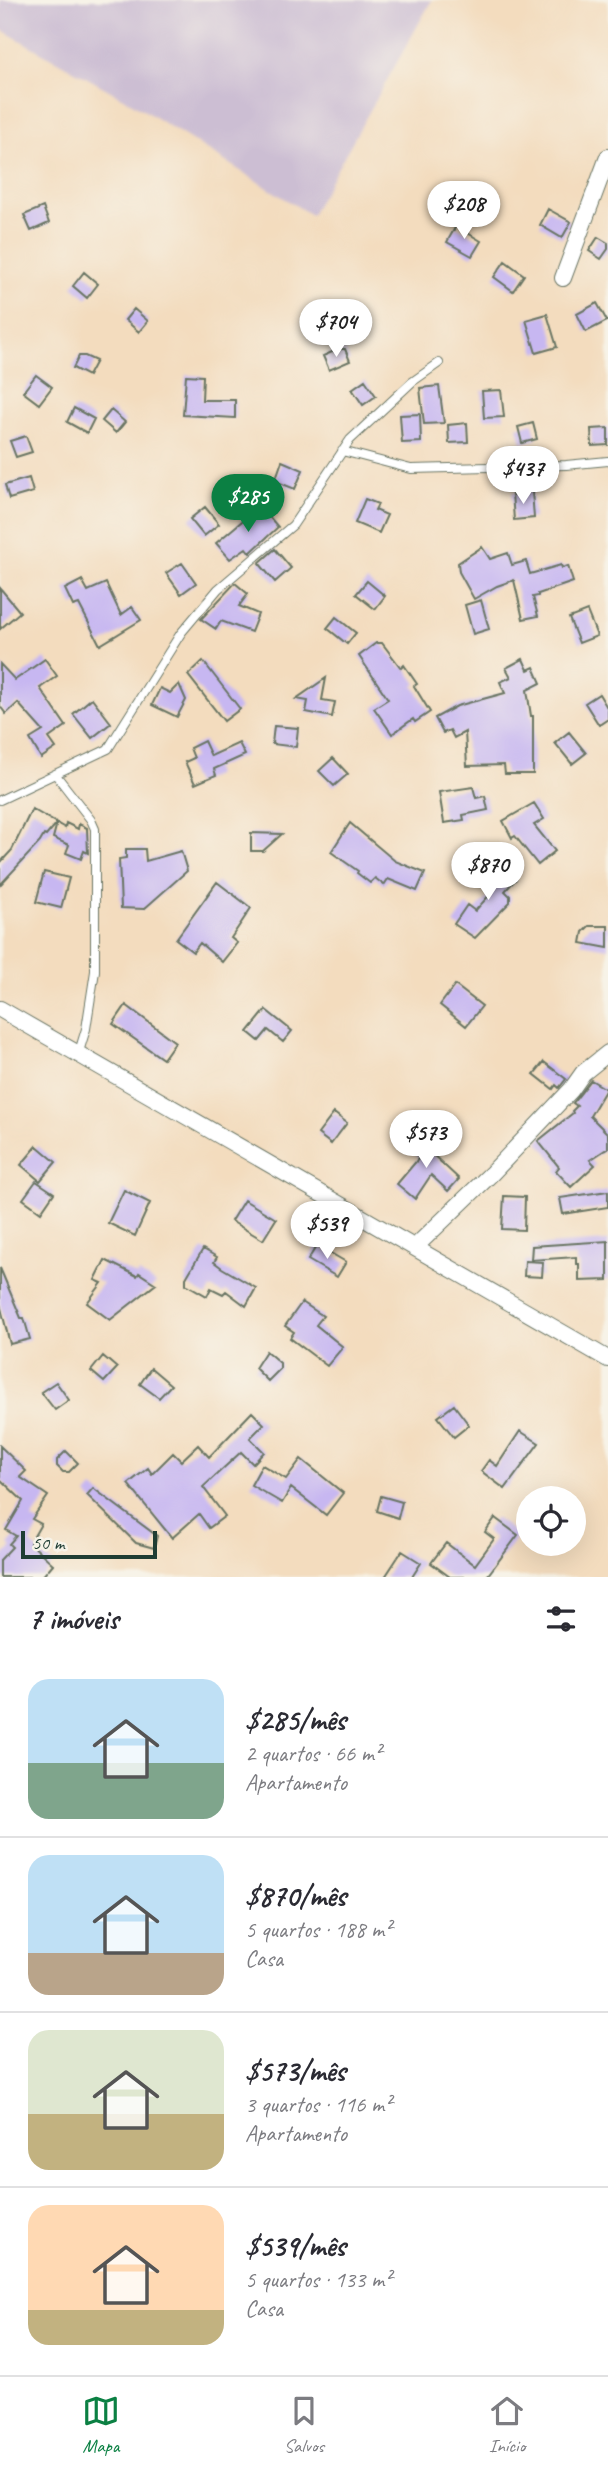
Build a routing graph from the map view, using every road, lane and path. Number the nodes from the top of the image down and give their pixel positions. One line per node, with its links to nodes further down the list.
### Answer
1 (608, 157): 2 (street)
2 (563, 278)
3 (439, 363): 4 (lane)
4 (342, 451): 5 (lane); 6 (lane)
5 (608, 461)
6 (56, 775): 7 (lane); 10 (lane)
7 (0, 800)
8 (0, 1009): 10 (street)
9 (608, 1053): 11 (street)
10 (78, 1055): 11 (street)
11 (415, 1247): 12 (street)
12 (608, 1359)

